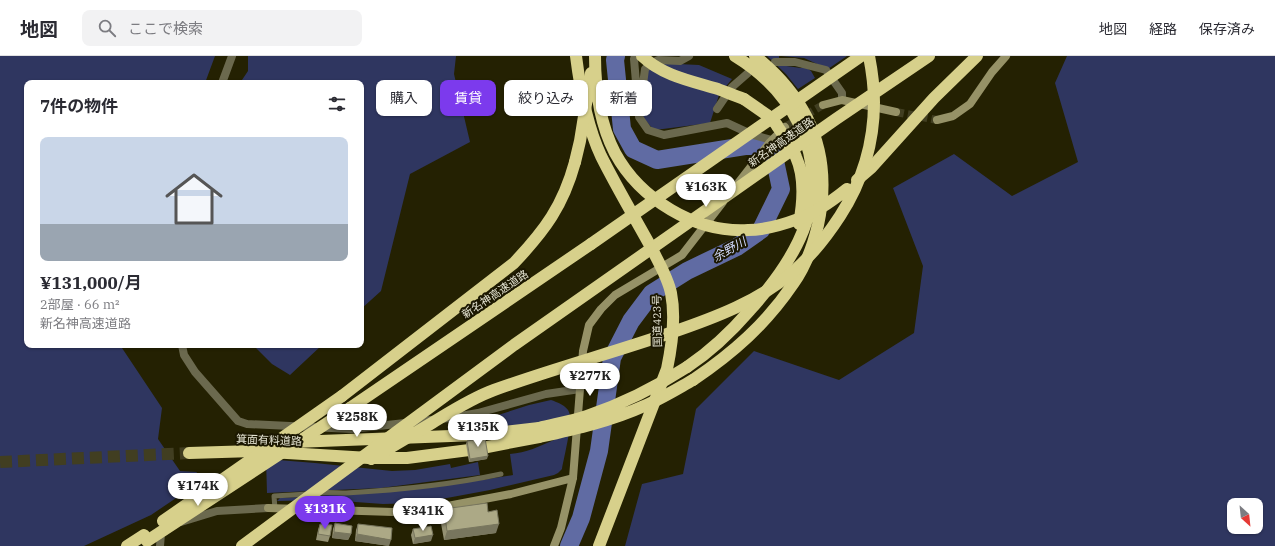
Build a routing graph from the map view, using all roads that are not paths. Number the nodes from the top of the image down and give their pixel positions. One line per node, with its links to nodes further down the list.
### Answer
1 (232, 56): 16 (street)
2 (576, 56): 27 (highway, 国道423号)
3 (595, 56): 12 (highway, bridge); 36 (highway, bridge)
4 (635, 56): 17 (street)
5 (642, 56): 25 (highway, bridge)
6 (689, 56): 18 (street)
7 (736, 56): 28 (highway)
8 (755, 56): 31 (highway, bridge)
9 (861, 56): 36 (highway, 新名神高速道路, bridge)
10 (869, 56): 34 (highway, bridge)
11 (928, 56): 34 (highway, 新名神高速道路, bridge)
12 (977, 56)
13 (1006, 56): 24 (street)
14 (775, 62): 19 (street)
15 (748, 73): 21 (street)
16 (223, 80)
17 (635, 80)
18 (644, 80)
19 (842, 100): 20 (street); 22 (street)
20 (823, 105)
21 (717, 109)
22 (896, 112)
23 (639, 116): 26 (street)
24 (937, 120)
25 (781, 127): 26 (street); 28 (highway, bridge)
26 (771, 141): 27 (street)
27 (661, 267): 30 (street); 41 (highway, 国道423号)
28 (784, 267): 31 (highway, bridge)
29 (183, 348): 30 (street)
30 (580, 389): 33 (street)
31 (539, 432): 31 (highway, 箕面有料道路)
32 (501, 474): 35 (lane)
33 (573, 478): 35 (street); 40 (street)
34 (329, 481): 39 (highway, 新名神高速道路, bridge)
35 (272, 509): 38 (street)
36 (143, 541): 37 (highway)
37 (127, 546)
38 (160, 546)
39 (242, 546)
40 (554, 546)
41 (599, 546)

